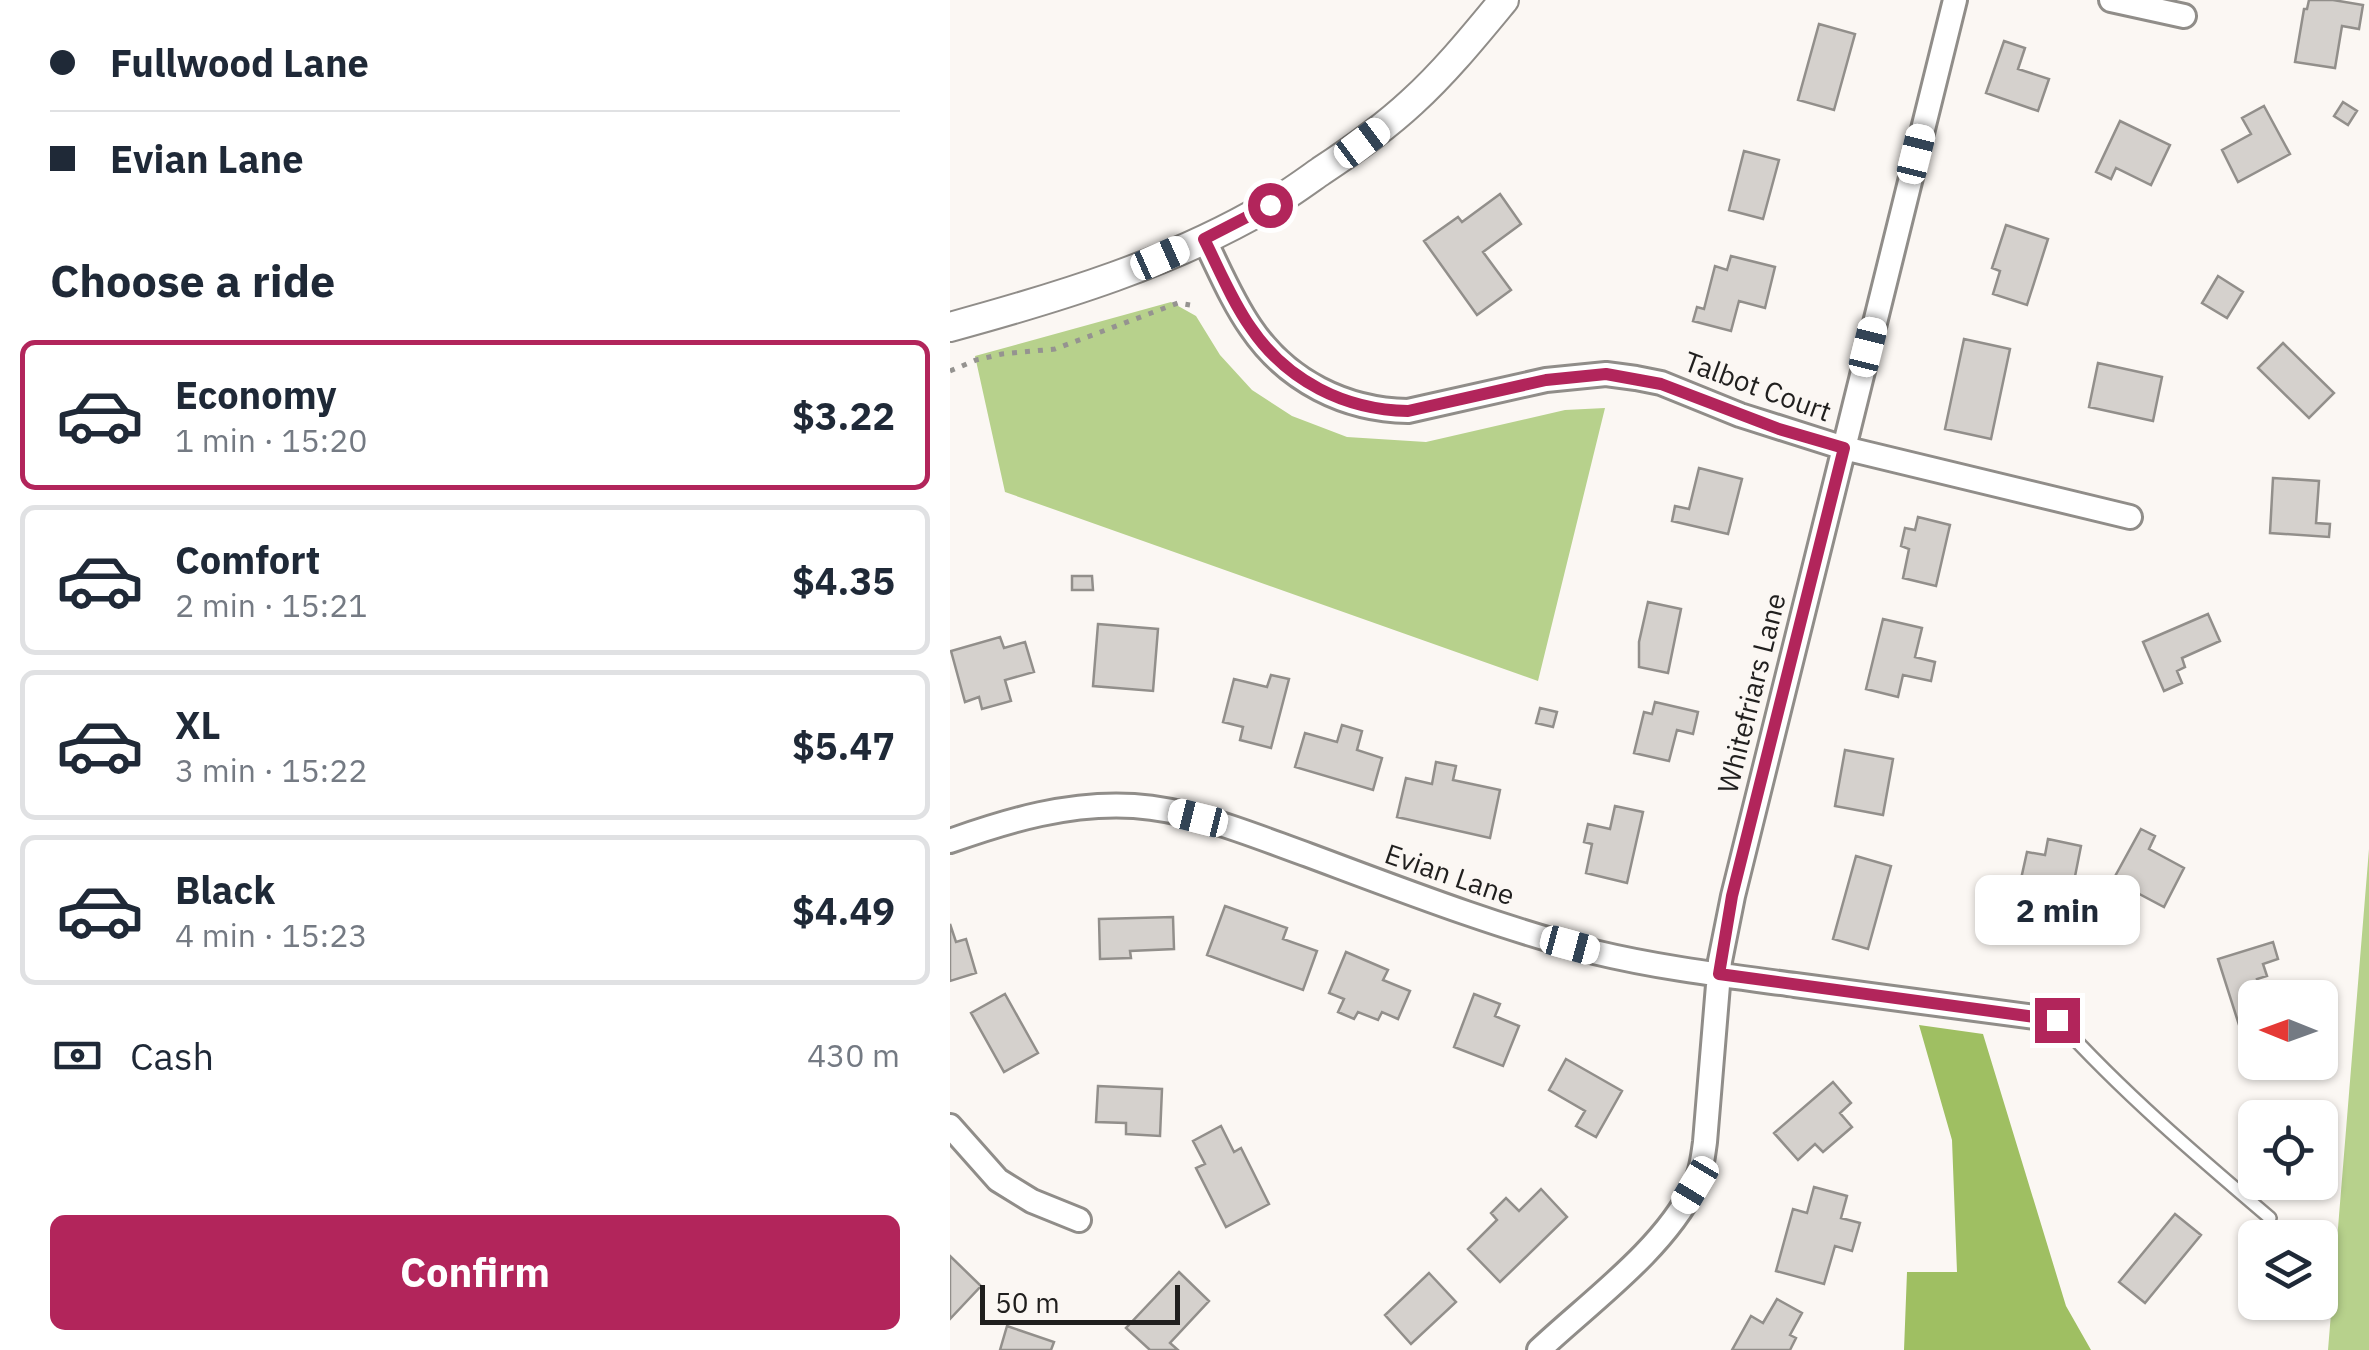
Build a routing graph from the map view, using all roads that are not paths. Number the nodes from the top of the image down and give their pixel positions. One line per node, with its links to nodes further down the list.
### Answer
1 (1504, 0): 5 (street)
2 (1954, 0): 7 (street, Whitefriars Lane)
3 (2112, 0): 4 (street)
4 (2184, 16)
5 (1204, 239): 6 (street); 7 (street, Talbot Court)
6 (950, 327)
7 (1844, 448): 8 (street, Talbot Court); 10 (street, Whitefriars Lane)
8 (2130, 517)
9 (950, 841): 10 (street, Evian Lane)
10 (1719, 974): 11 (street, Evian Lane); 15 (street, Whitefriars Lane)
11 (2057, 1020): 13 (lane)
12 (950, 1126): 14 (street)
13 (2270, 1218)
14 (1080, 1220)
15 (1540, 1350)

